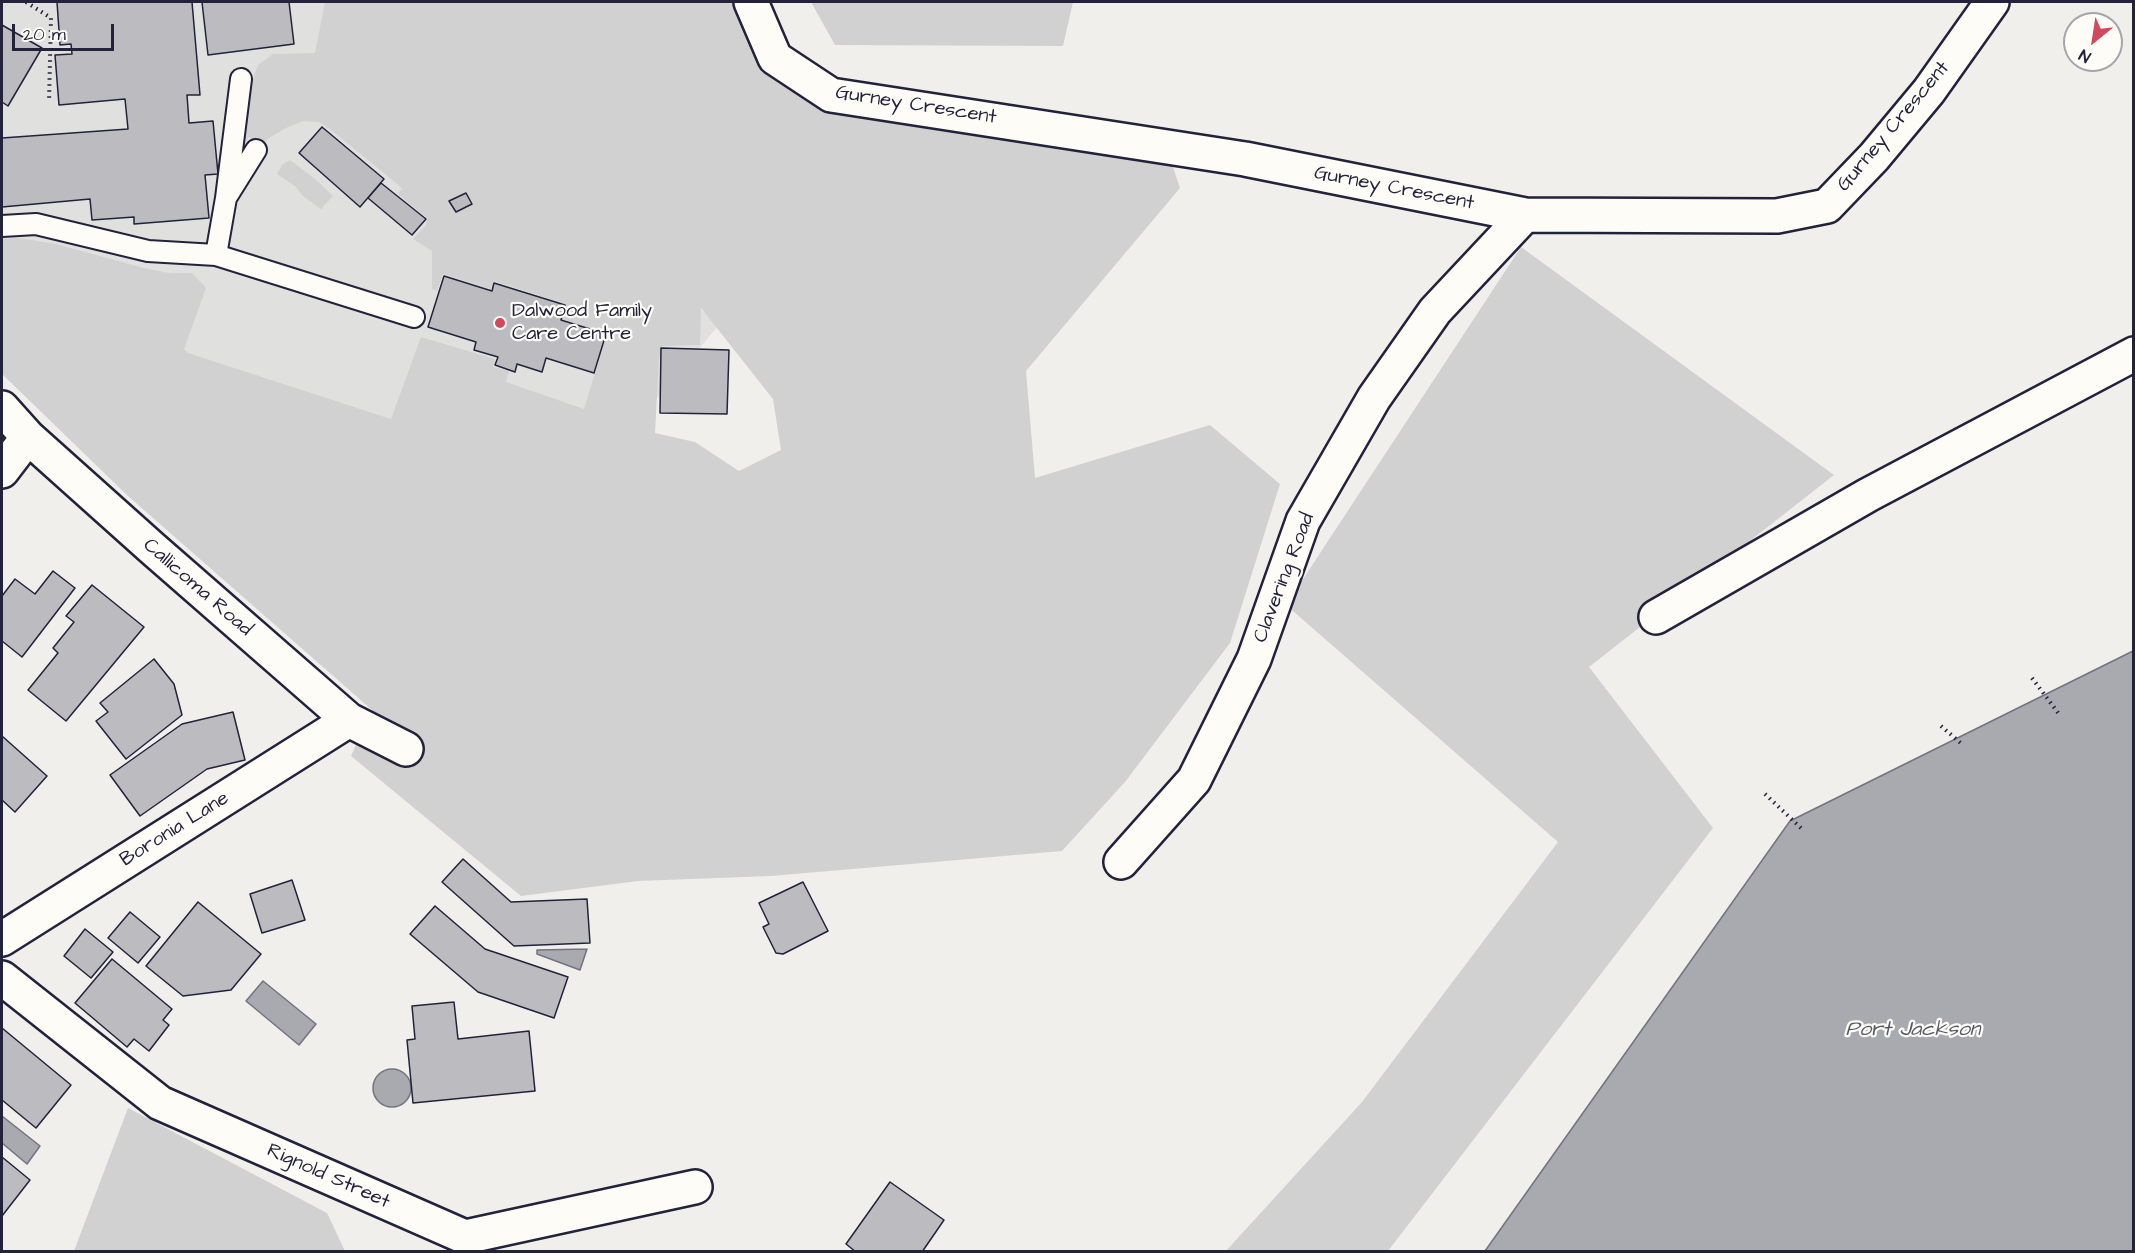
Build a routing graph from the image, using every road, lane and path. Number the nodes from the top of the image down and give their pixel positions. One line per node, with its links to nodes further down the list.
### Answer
1 (26, 2): 5 (path)
2 (751, 2): 8 (street, Gurney Crescent)
3 (1992, 2): 8 (street, Gurney Crescent)
4 (241, 80): 7 (lane)
5 (49, 102)
6 (256, 150): 7 (lane)
7 (226, 198): 10 (lane)
8 (1525, 214): 25 (street, Clavering Road)
9 (2, 226): 10 (lane)
10 (221, 256): 11 (lane)
11 (414, 317)
12 (2133, 354): 16 (street)
13 (2, 408): 14 (street, Callicoma Road)
14 (28, 437): 15 (street); 19 (street, Callicoma Road)
15 (2, 471)
16 (1656, 617)
17 (2032, 678): 18 (path)
18 (2060, 714)
19 (349, 720): 22 (street, Callicoma Road); 26 (street, Boronia Lane)
20 (1941, 726): 21 (path)
21 (1963, 746)
22 (406, 750)
23 (1765, 794): 24 (path)
24 (1802, 830)
25 (1121, 862)
26 (2, 939)
27 (2, 978): 28 (street, Rignold Street)
28 (695, 1187)

